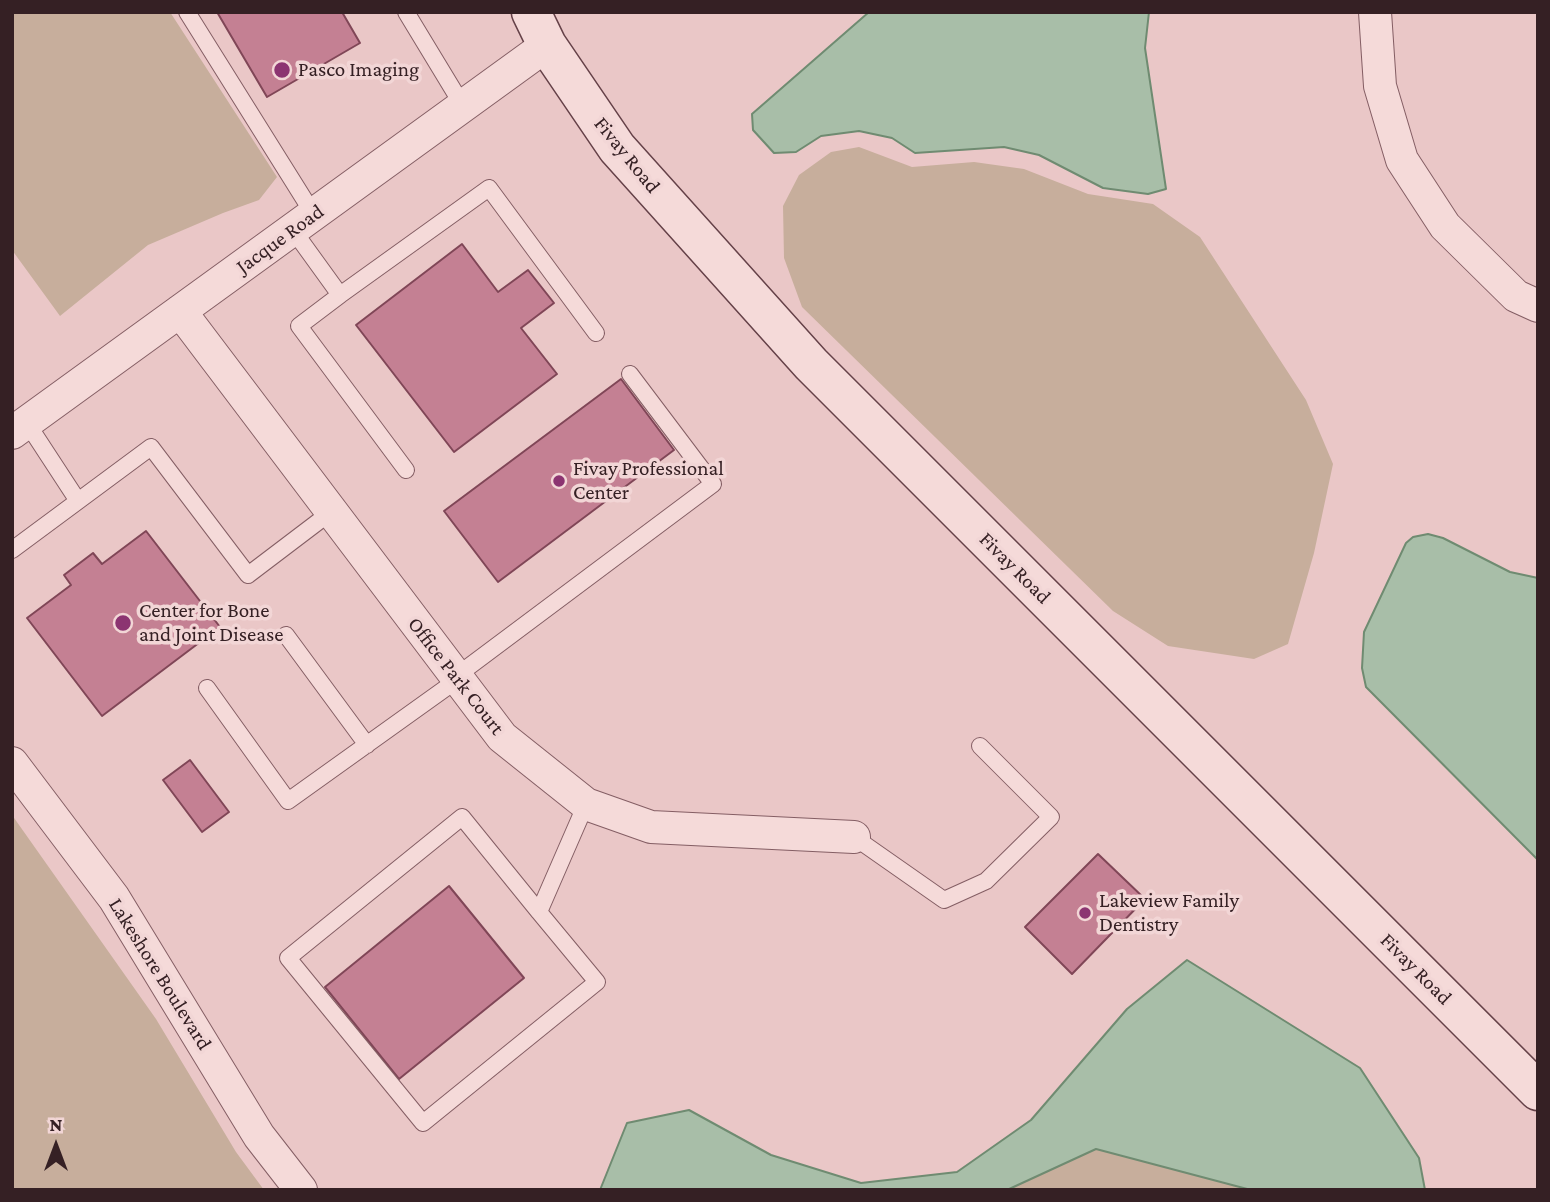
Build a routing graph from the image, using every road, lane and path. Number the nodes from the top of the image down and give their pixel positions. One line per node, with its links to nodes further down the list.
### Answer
1 (187, 12): 6 (lane)
2 (406, 12): 5 (lane)
3 (1376, 12): 8 (street)
4 (539, 29): 5 (street, Jacque Road); 26 (street, Fivay Road)
5 (463, 106): 6 (street, Jacque Road)
6 (304, 223): 7 (lane); 9 (street, Jacque Road)
7 (340, 295): 10 (lane); 13 (lane)
8 (1538, 306)
9 (180, 311): 12 (street, Jacque Road); 15 (street, Office Park Court)
10 (596, 333)
11 (630, 374): 18 (lane)
12 (20, 428): 14 (lane)
13 (406, 470)
14 (78, 501): 15 (lane); 16 (lane)
15 (331, 512): 18 (street, Office Park Court)
16 (12, 550)
17 (286, 635): 20 (lane)
18 (456, 678): 20 (lane); 23 (street, Office Park Court)
19 (207, 688): 20 (lane)
20 (366, 745)
21 (981, 746): 24 (lane)
22 (12, 763): 27 (street, Lakeshore Boulevard)
23 (586, 804): 24 (street, Office Park Court); 25 (lane)
24 (854, 837)
25 (540, 912): 25 (lane)
26 (1538, 1091)
27 (301, 1190)

